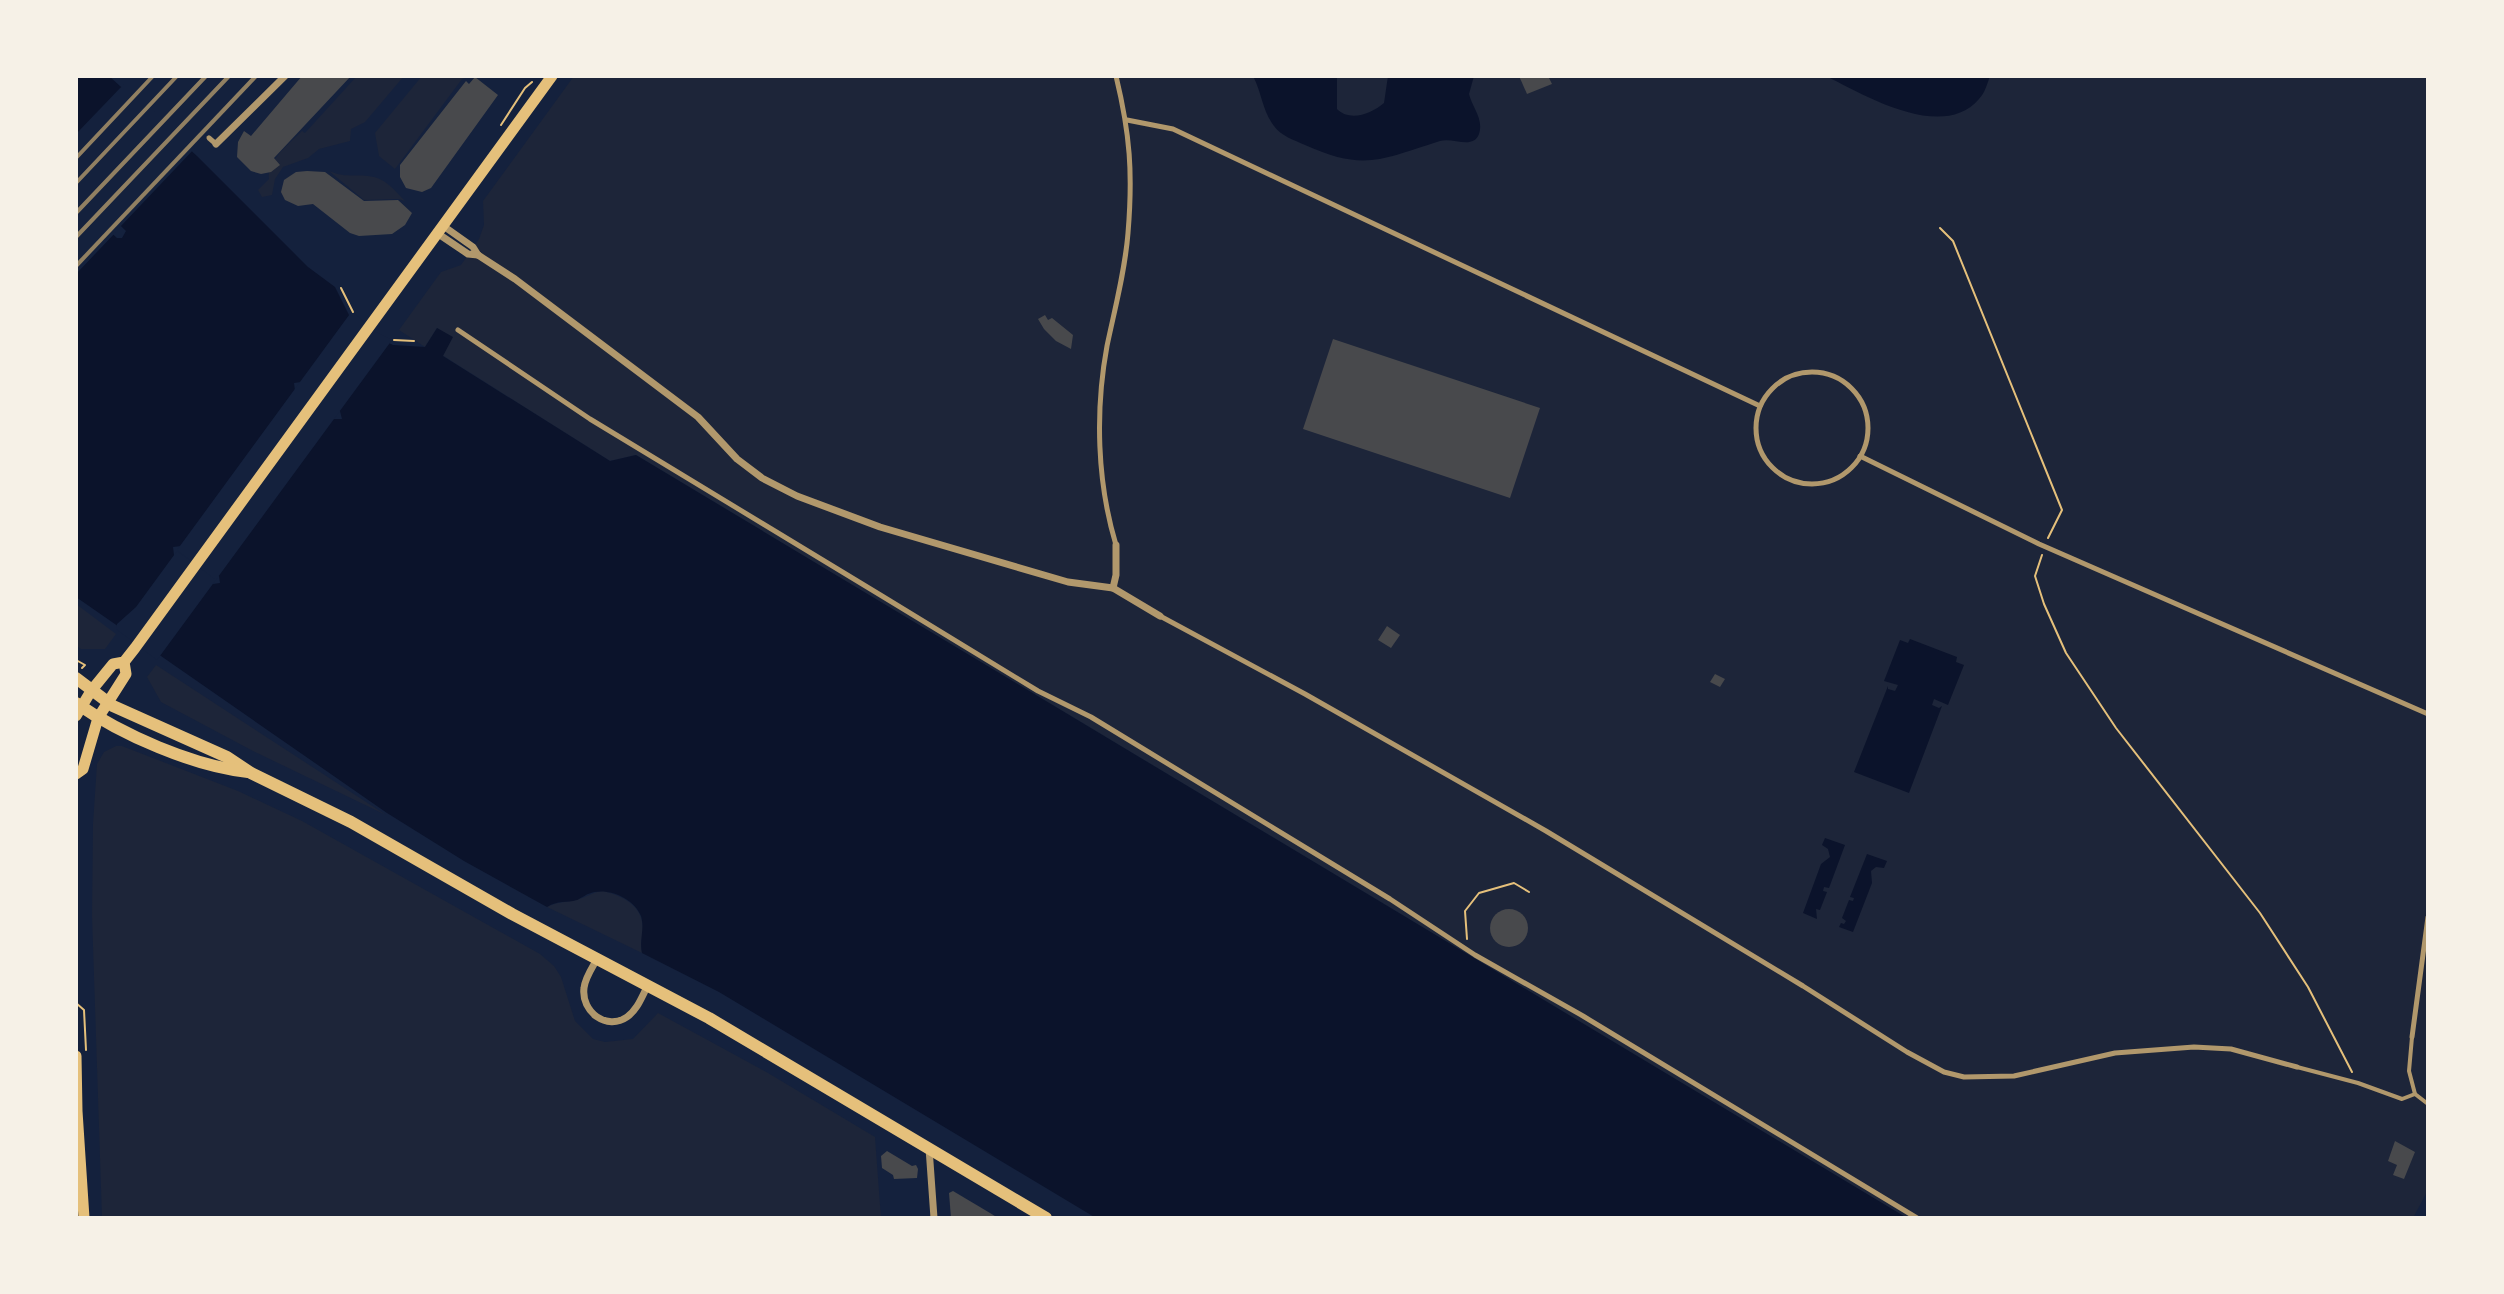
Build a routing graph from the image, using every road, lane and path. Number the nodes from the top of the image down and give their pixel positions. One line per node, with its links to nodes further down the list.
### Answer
1 (285, 76): 6 (street)
2 (552, 76): 8 (main road)
3 (1116, 76): 4 (street)
4 (1127, 120): 14 (street); 16 (street)
5 (209, 138): 6 (street)
6 (216, 144)
7 (1940, 228): 17 (path)
8 (440, 229): 18 (street); 21 (main road)
9 (341, 288): 10 (path)
10 (353, 312)
11 (458, 330): 33 (street)
12 (394, 340): 13 (path)
13 (414, 341)
14 (1760, 406): 15 (street); 15 (street)
15 (1860, 456): 17 (street)
16 (1116, 545): 18 (street)
17 (2044, 546): 27 (street); 40 (path)
18 (1113, 588): 19 (street)
19 (1160, 616): 39 (street)
20 (76, 660): 22 (path)
21 (124, 662): 24 (main road); 25 (main road)
22 (85, 665)
23 (76, 678): 24 (highway)
24 (91, 691): 25 (highway); 26 (main road)
25 (107, 703): 28 (main road); 29 (highway)
26 (78, 709): 28 (highway)
27 (2428, 714)
28 (98, 718): 29 (highway); 30 (main road)
29 (251, 773): 34 (highway)
30 (76, 774)
31 (1529, 892): 33 (path)
32 (2428, 917): 37 (street)
33 (1475, 955): 47 (street)
34 (597, 958): 35 (highway); 35 (street)
35 (648, 985): 43 (highway)
36 (76, 1003): 38 (path)
37 (2412, 1037): 41 (lane)
38 (81, 1056): 44 (main road)
39 (2297, 1067): 40 (lane)
40 (2358, 1083): 41 (lane)
41 (2415, 1094): 42 (lane)
42 (2428, 1104)
43 (929, 1148): 45 (street); 46 (highway)
44 (84, 1218)
45 (934, 1218)
46 (1046, 1218)
47 (1917, 1218)

